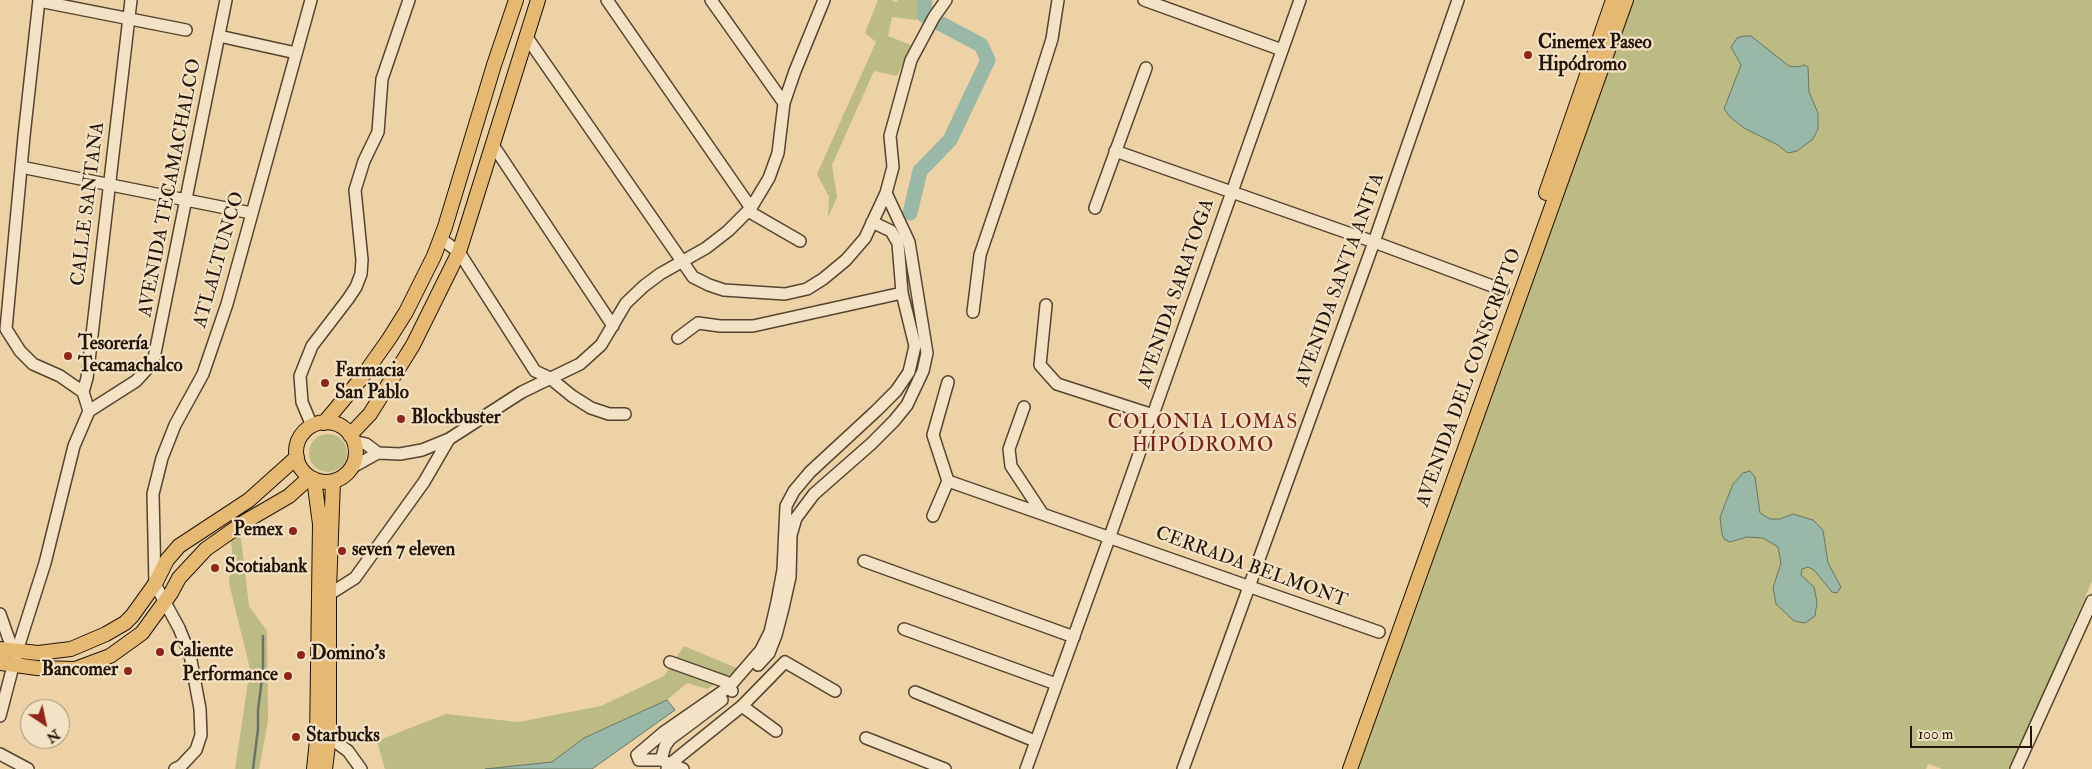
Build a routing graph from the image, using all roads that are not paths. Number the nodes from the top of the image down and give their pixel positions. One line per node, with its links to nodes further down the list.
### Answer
1 (131, 0): 18 (street, CALLE SANTANA)
2 (226, 0): 20 (street, AVENIDA TECAMACHALCO)
3 (311, 0): 23 (street, ATLALTUNCO)
4 (409, 0): 58 (street)
5 (516, 0): 37 (main road)
6 (538, 0): 21 (main road)
7 (607, 0): 34 (street)
8 (712, 0): 25 (street)
9 (946, 0): 31 (street)
10 (1058, 0): 47 (street)
11 (1144, 0): 22 (street)
12 (1300, 0): 22 (street, AVENIDA SARATOGA)
13 (1458, 0): 39 (street, AVENIDA SANTA ANITA)
14 (1613, 0): 106 (main road, AVENIDA DEL CONSCRIPTO)
15 (1626, 0): 107 (main road, AVENIDA DEL CONSCRIPTO)
16 (39, 1): 18 (street); 28 (street)
17 (819, 3): 25 (street)
18 (129, 19): 19 (street); 29 (street, CALLE SANTANA)
19 (186, 30)
20 (219, 36): 23 (street); 32 (street, AVENIDA TECAMACHALCO)
21 (526, 36): 26 (main road); 41 (street)
22 (1282, 50): 30 (street, AVENIDA SARATOGA)
23 (296, 54): 35 (street, ATLALTUNCO)
24 (1146, 68): 27 (street)
25 (784, 103): 34 (street)
26 (493, 145): 40 (main road); 48 (street)
27 (1115, 151): 30 (street); 33 (street)
28 (21, 167): 29 (street); 49 (street)
29 (110, 184): 32 (street); 53 (street, CALLE SANTANA)
30 (1232, 191): 39 (street); 57 (street, AVENIDA SARATOGA)
31 (886, 193): 36 (street); 45 (street)
32 (187, 200): 35 (street); 55 (street, AVENIDA TECAMACHALCO)
33 (1095, 208)
34 (749, 209): 38 (street); 41 (street)
35 (251, 213): 73 (street, ATLALTUNCO)
36 (872, 222): 41 (street); 43 (street)
37 (441, 239): 40 (street); 58 (main road)
38 (800, 241)
39 (1374, 242): 42 (street); 74 (street, AVENIDA SANTA ANITA)
40 (459, 252): 51 (street); 60 (main road)
41 (681, 262): 48 (street)
42 (1504, 290)
43 (902, 293): 46 (street); 50 (street)
44 (1046, 305): 57 (street)
45 (921, 308): 46 (street); 62 (street)
46 (906, 310): 59 (street)
47 (972, 312)
48 (613, 326): 51 (street)
49 (3, 331): 53 (street)
50 (678, 338)
51 (550, 378): 56 (street); 61 (street)
52 (948, 382): 68 (street)
53 (83, 392): 55 (street, CALLE SANTANA)
54 (1024, 407): 69 (street)
55 (89, 411): 83 (street)
56 (625, 414)
57 (1153, 414): 71 (street, AVENIDA SARATOGA)
58 (318, 424): 60 (main road); 64 (main road)
59 (855, 431): 62 (street); 86 (street)
60 (352, 438): 63 (street); 65 (main road)
61 (449, 439): 63 (street); 75 (street)
62 (871, 444): 86 (street)
63 (378, 453): 65 (street)
64 (297, 457): 66 (main road); 73 (main road)
65 (351, 468): 67 (main road)
66 (312, 478): 67 (main road); 78 (main road); 99 (main road)
67 (333, 481): 75 (main road)
68 (948, 481): 69 (street, CERRADA BELMONT); 70 (street)
69 (1042, 513): 71 (street, CERRADA BELMONT)
70 (933, 516)
71 (1110, 536): 74 (street, CERRADA BELMONT); 82 (street, AVENIDA SARATOGA)
72 (864, 561): 82 (street)
73 (155, 584): 77 (main road); 78 (street)
74 (1249, 585): 81 (street, CERRADA BELMONT); 105 (street, AVENIDA SANTA ANITA)
75 (328, 595): 92 (main road)
76 (2092, 601): 108 (street)
77 (142, 602): 78 (main road); 83 (main road)
78 (164, 603): 83 (main road); 98 (street)
79 (0, 614): 83 (street)
80 (904, 629): 85 (street)
81 (1379, 632)
82 (1074, 637): 85 (street, AVENIDA SARATOGA)
83 (9, 656): 90 (street)
84 (670, 662): 86 (street)
85 (1056, 684): 94 (street, AVENIDA SARATOGA)
86 (731, 689): 96 (street); 96 (street)
87 (836, 691): 89 (street)
88 (915, 692): 94 (street)
89 (742, 706): 91 (street); 96 (street)
90 (0, 716)
91 (776, 731)
92 (329, 737): 100 (main road); 101 (street)
93 (866, 738): 103 (street)
94 (1036, 741): 104 (street, AVENIDA SARATOGA)
95 (0, 754): 97 (street)
96 (666, 764): 102 (street)
97 (28, 769)
98 (175, 769)
99 (314, 769)
100 (325, 769)
101 (361, 769)
102 (682, 769)
103 (945, 769)
104 (1026, 769)
105 (1183, 769)
106 (1340, 769)
107 (1350, 769)
108 (2016, 769)

